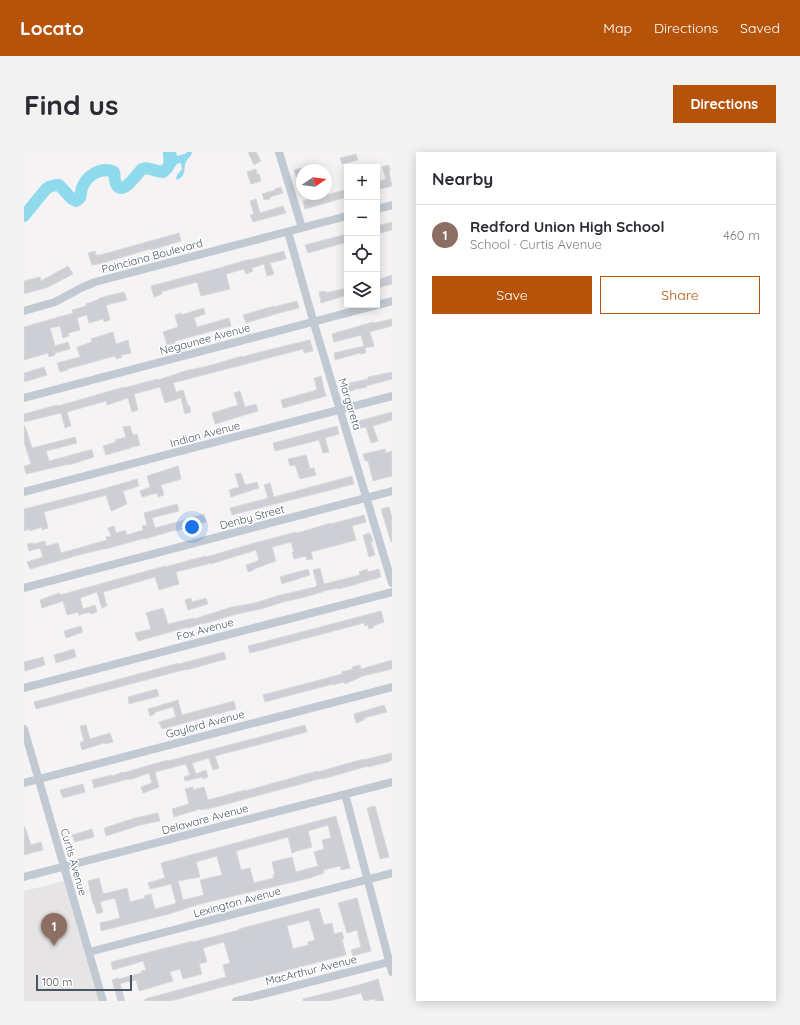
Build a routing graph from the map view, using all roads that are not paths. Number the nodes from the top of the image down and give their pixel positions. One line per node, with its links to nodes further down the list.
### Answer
1 (279, 152): 5 (street)
2 (392, 205): 3 (street)
3 (380, 208)
4 (344, 217): 5 (street)
5 (302, 228): 6 (street, Poinciana Boulevard)
6 (288, 232): 8 (street, Poinciana Boulevard); 9 (street, Margareta)
7 (392, 301): 9 (street, Negaunee Avenue)
8 (24, 311)
9 (314, 322): 11 (street, Negaunee Avenue); 12 (street, Margareta)
10 (392, 396): 12 (street, Indian Avenue)
11 (24, 398)
12 (340, 410): 14 (street, Indian Avenue); 15 (street, Margareta)
13 (392, 491): 15 (street, Denby Street)
14 (24, 492)
15 (367, 498): 16 (street, Margareta); 17 (street, Denby Street)
16 (392, 583)
17 (24, 588)
18 (392, 592): 20 (street, Fox Avenue)
19 (392, 686): 22 (street, Gaylord Avenue)
20 (24, 688)
21 (24, 729): 22 (street, Curtis Avenue)
22 (38, 779): 24 (street, Gaylord Avenue); 26 (street, Curtis Avenue)
23 (392, 782): 25 (street, Delaware Avenue)
24 (24, 783)
25 (345, 794): 26 (street, Delaware Avenue); 29 (street)
26 (64, 867): 28 (street, Delaware Avenue); 30 (street, Curtis Avenue)
27 (392, 873): 29 (street, Lexington Avenue)
28 (24, 877)
29 (368, 880): 30 (street, Lexington Avenue); 31 (street)
30 (88, 952): 33 (street, Curtis Avenue)
31 (391, 961): 32 (street); 34 (street, MacArthur Avenue)
32 (392, 972)
33 (103, 1001)
34 (236, 1001)

